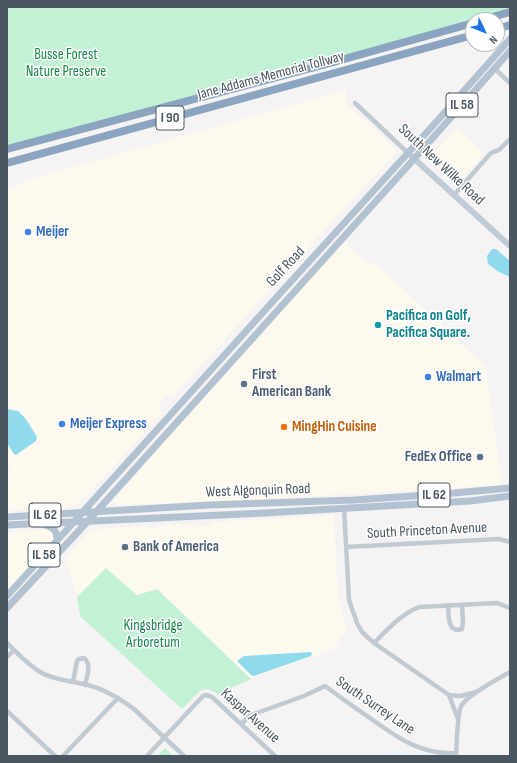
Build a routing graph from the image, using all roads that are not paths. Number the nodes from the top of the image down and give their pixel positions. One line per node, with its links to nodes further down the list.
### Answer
1 (465, 25): 9 (highway, Jane Addams Memorial Tollway / I 90)
2 (465, 37): 12 (highway, Jane Addams Memorial Tollway / I 90)
3 (510, 39): 10 (main road, Golf Road / IL 58)
4 (510, 50): 5 (main road, Golf Road / IL 58)
5 (494, 68): 6 (street); 11 (main road, Golf Road / IL 58)
6 (510, 83)
7 (355, 103): 10 (street, South New Wilke Road)
8 (510, 139): 13 (street)
9 (7, 149)
10 (408, 153): 11 (main road, South New Wilke Road); 20 (main road, Golf Road / IL 58)
11 (414, 159): 13 (main road, South New Wilke Road); 19 (main road, Golf Road / IL 58)
12 (7, 163)
13 (454, 195): 14 (main road, South New Wilke Road)
14 (510, 246)
15 (510, 488): 17 (main road, West Algonquin Road / IL 62)
16 (510, 496): 18 (main road, West Algonquin Road / IL 62)
17 (344, 500): 18 (street); 19 (main road, West Algonquin Road / IL 62)
18 (344, 508): 23 (main road, West Algonquin Road / IL 62); 28 (street)
19 (95, 513): 20 (main road, West Algonquin Road / IL 62); 23 (main road, Golf Road / IL 58)
20 (82, 514): 21 (main road, West Algonquin Road / IL 62); 22 (main road, IL 58)
21 (7, 517)
22 (75, 521): 23 (main road, West Algonquin Road / IL 62); 24 (main road, West Algonquin Road / IL 62); 26 (main road, IL 58)
23 (88, 521): 32 (main road, IL 58)
24 (38, 523): 25 (main road, West Algonquin Road / IL 62); 26 (main road)
25 (7, 525)
26 (57, 541): 29 (main road, IL 58)
27 (510, 542): 28 (street, South Princeton Avenue)
28 (346, 547): 35 (street)
29 (7, 596)
30 (448, 605): 31 (street); 31 (street); 35 (street)
31 (462, 605): 33 (street)
32 (7, 608)
33 (510, 608)
34 (7, 643): 36 (street)
35 (374, 643): 42 (street)
36 (14, 650): 37 (street); 39 (street)
37 (7, 657)
38 (510, 672): 41 (street)
39 (73, 682): 40 (street); 40 (street)
40 (85, 684): 43 (street)
41 (477, 692): 42 (street); 45 (street)
42 (449, 695): 45 (street)
43 (118, 698): 47 (street); 50 (street)
44 (7, 711): 49 (street)
45 (459, 721): 48 (street)
46 (241, 724): 47 (street, Kaspar Avenue); 48 (street, South Surrey Lane); 53 (street, Kaspar Avenue)
47 (164, 737): 51 (street); 52 (street)
48 (456, 755)
49 (56, 756)
50 (63, 756)
51 (147, 756)
52 (184, 756)
53 (275, 756)

